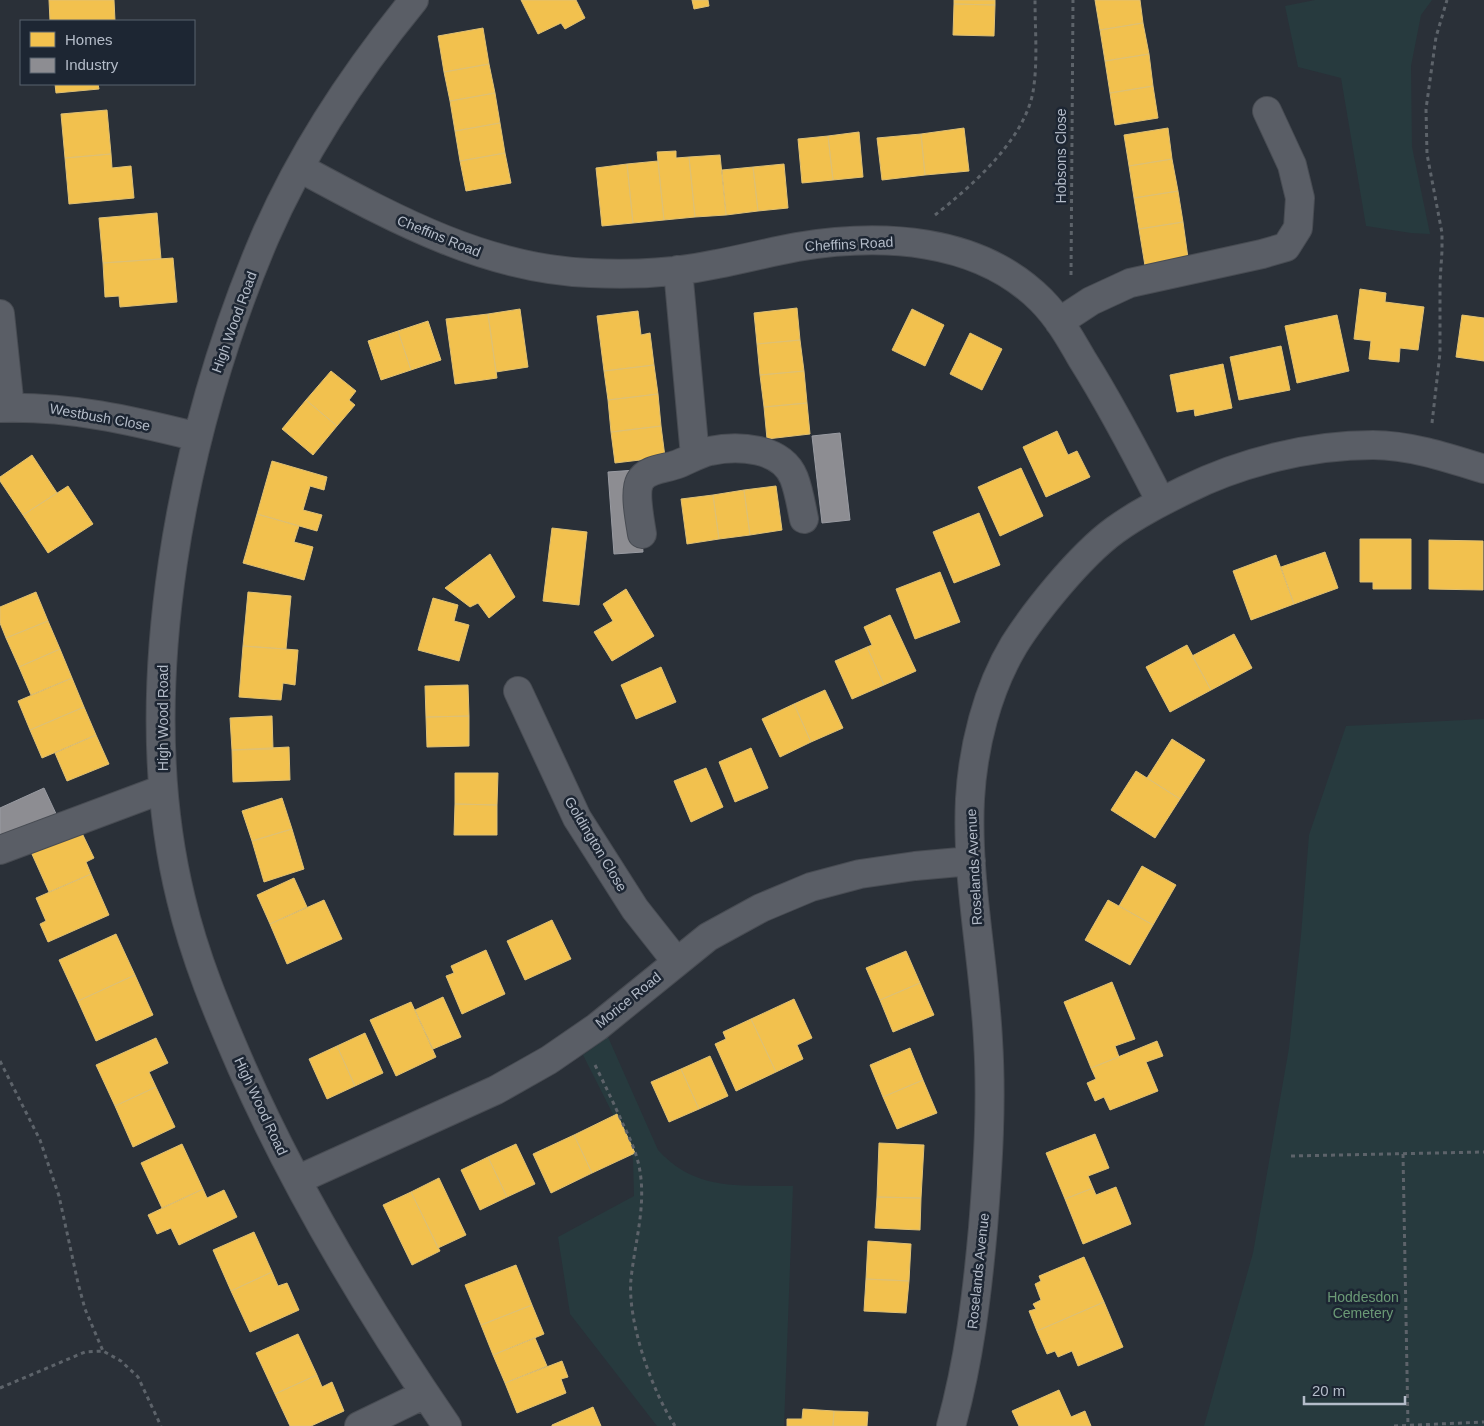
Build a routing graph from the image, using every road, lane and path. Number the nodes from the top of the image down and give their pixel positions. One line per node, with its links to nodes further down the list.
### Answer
1 (414, 0): 6 (street, High Wood Road)
2 (1035, 0): 7 (path)
3 (1072, 0): 10 (path, Hobsons Close)
4 (1447, 0): 13 (path)
5 (1267, 111): 10 (street)
6 (300, 168): 8 (street, Cheffins Road); 12 (street, High Wood Road)
7 (901, 241): 8 (street, Cheffins Road); 10 (street, Cheffins Road)
8 (678, 270): 14 (street)
9 (0, 314): 11 (street)
10 (1065, 317): 16 (street, Cheffins Road)
11 (5, 408): 12 (street, Westbush Close)
12 (198, 437): 20 (street, High Wood Road)
13 (1427, 453): 15 (street, Roselands Avenue); 16 (street, Roselands Avenue)
14 (695, 456): 17 (street); 18 (street)
15 (1484, 469)
16 (1161, 502): 22 (street, Roselands Avenue)
17 (804, 519)
18 (642, 534)
19 (518, 691): 23 (street, Goldington Close)
20 (163, 789): 21 (street); 29 (street, High Wood Road)
21 (0, 850)
22 (971, 861): 23 (street, Morice Road); 38 (street, Roselands Avenue)
23 (676, 961): 24 (street, Morice Road)
24 (580, 1038): 29 (street, Morice Road); 37 (path)
25 (0, 1061): 30 (path)
26 (1484, 1152): 27 (path)
27 (1403, 1154): 28 (path); 40 (path)
28 (1291, 1156)
29 (297, 1180): 32 (street, High Wood Road)
30 (103, 1351): 31 (path); 34 (path)
31 (0, 1388)
32 (425, 1394): 35 (street); 36 (street, High Wood Road)
33 (1484, 1422): 40 (path)
34 (162, 1426)
35 (359, 1426)
36 (447, 1426)
37 (675, 1426)
38 (951, 1426)
39 (1394, 1426): 40 (path)
40 (1408, 1426)

